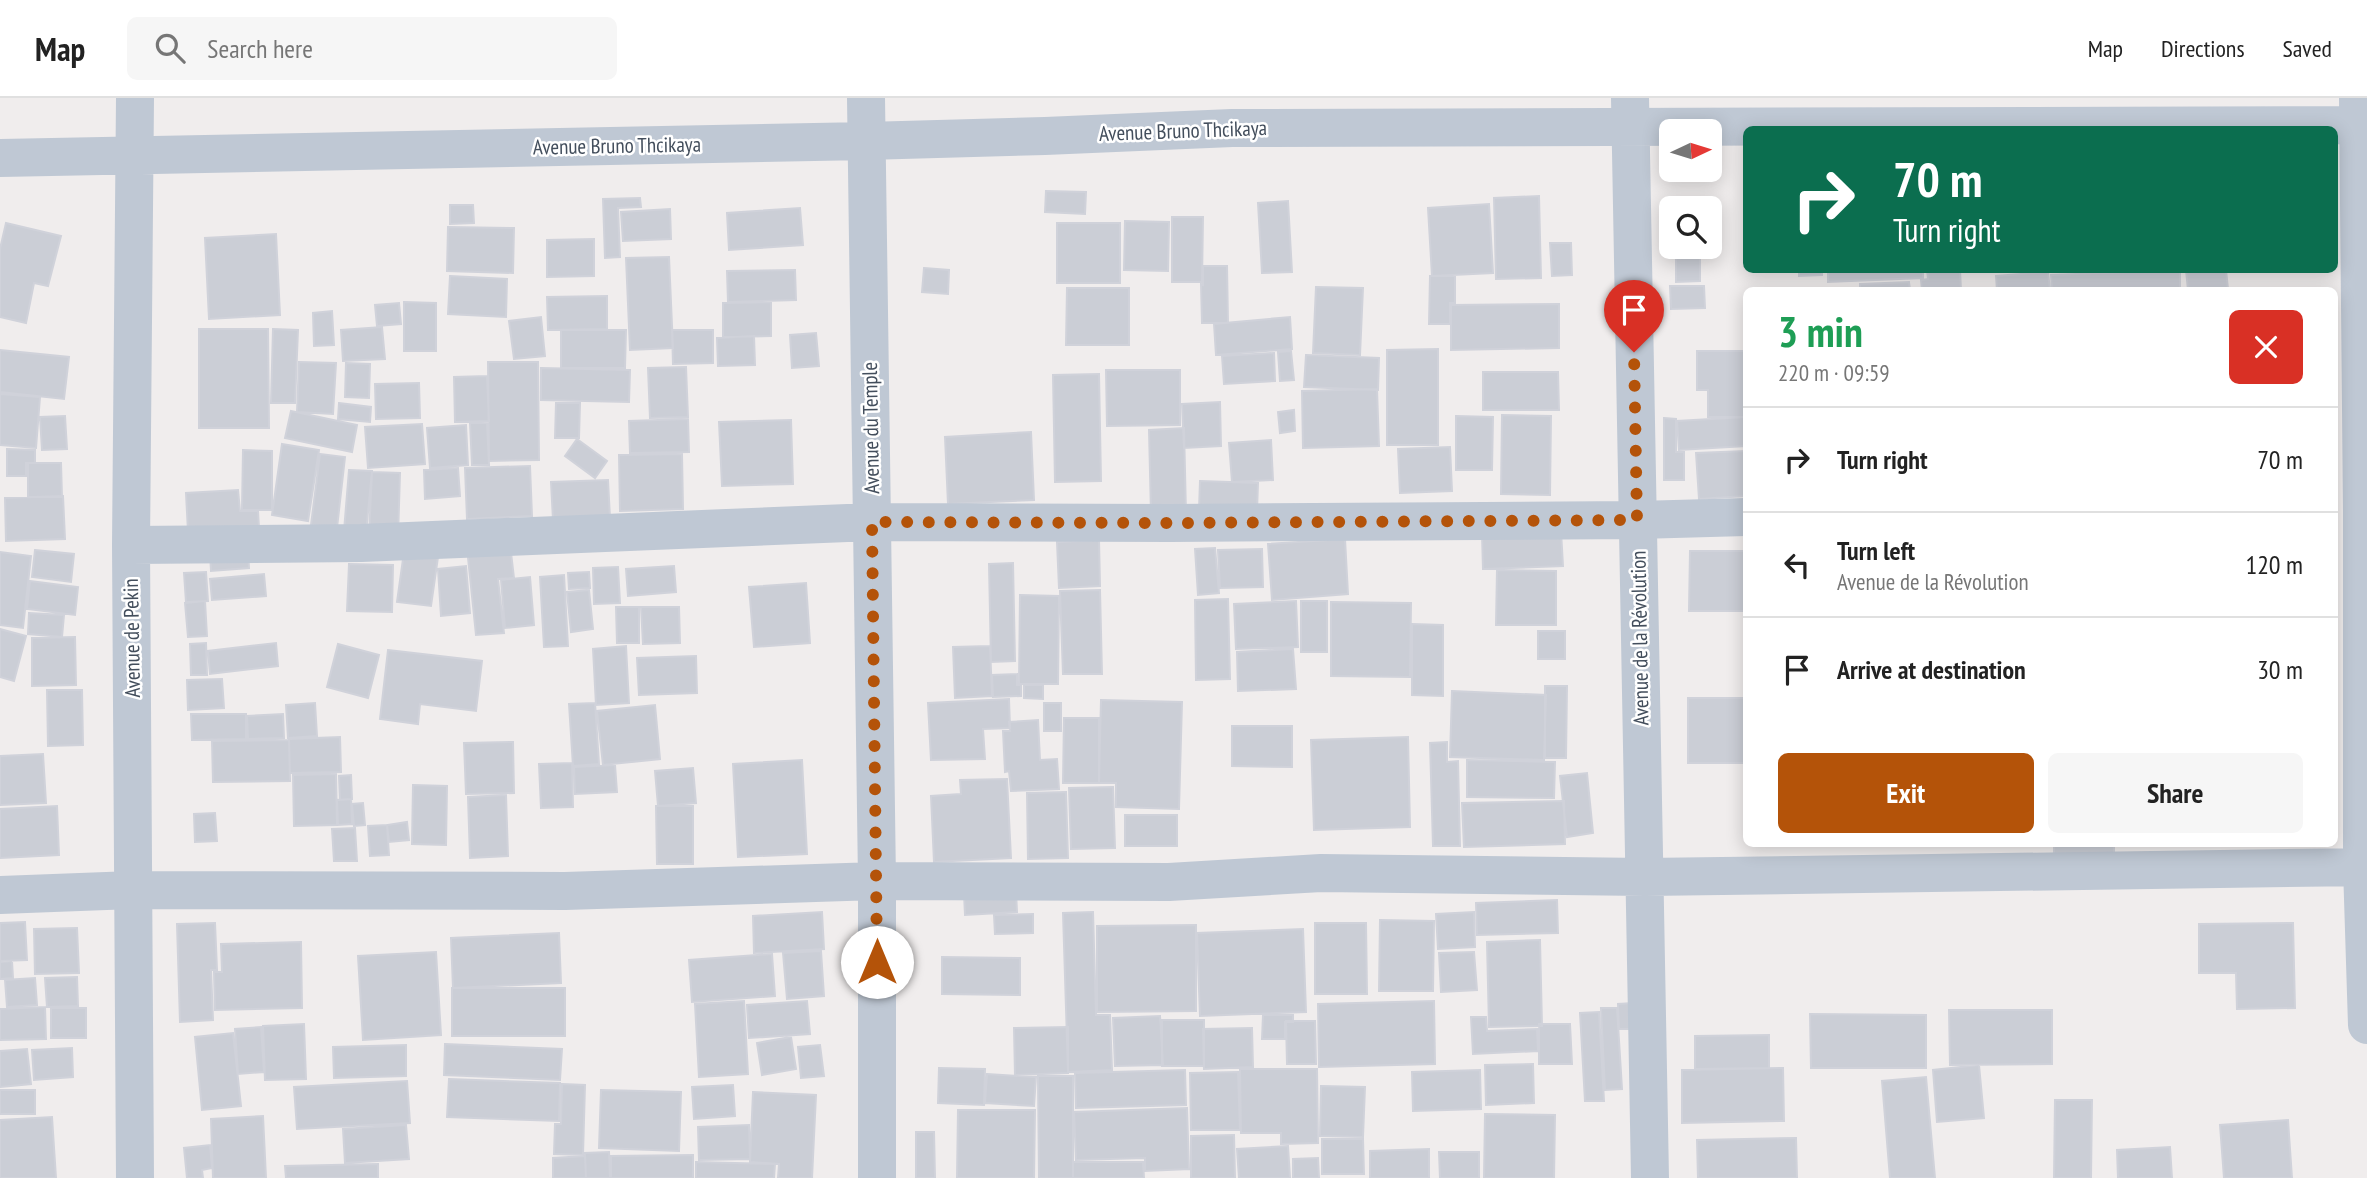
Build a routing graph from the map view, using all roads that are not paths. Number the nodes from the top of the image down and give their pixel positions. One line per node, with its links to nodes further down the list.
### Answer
1 (135, 98): 6 (street, Avenue de Pekin)
2 (866, 98): 5 (street, Avenue du Temple)
3 (1630, 113): 4 (street, Avenue Bruno Thcikaya); 5 (street, Avenue Bruno Thcikaya); 10 (street, Avenue de la Révolution)
4 (2361, 116): 8 (street)
5 (866, 141): 6 (street, Avenue Bruno Thcikaya); 11 (street, Avenue du Temple)
6 (135, 157): 7 (street, Avenue Bruno Thcikaya); 12 (street, Avenue de Pekin)
7 (0, 158)
8 (2355, 511): 13 (street)
9 (1743, 517): 10 (street)
10 (1637, 520): 11 (street); 14 (street, Avenue de la Révolution)
11 (872, 522): 12 (street); 15 (street, Avenue du Temple)
12 (131, 545): 16 (street, Avenue de Pekin)
13 (2364, 867): 14 (street); 18 (street)
14 (1645, 877): 15 (street); 21 (street, Avenue de la Révolution)
15 (877, 881): 16 (street); 20 (street, Avenue du Temple)
16 (133, 890): 17 (street); 19 (street, Avenue de Pekin)
17 (0, 895)
18 (2367, 1025)
19 (135, 1178)
20 (877, 1178)
21 (1650, 1178)

